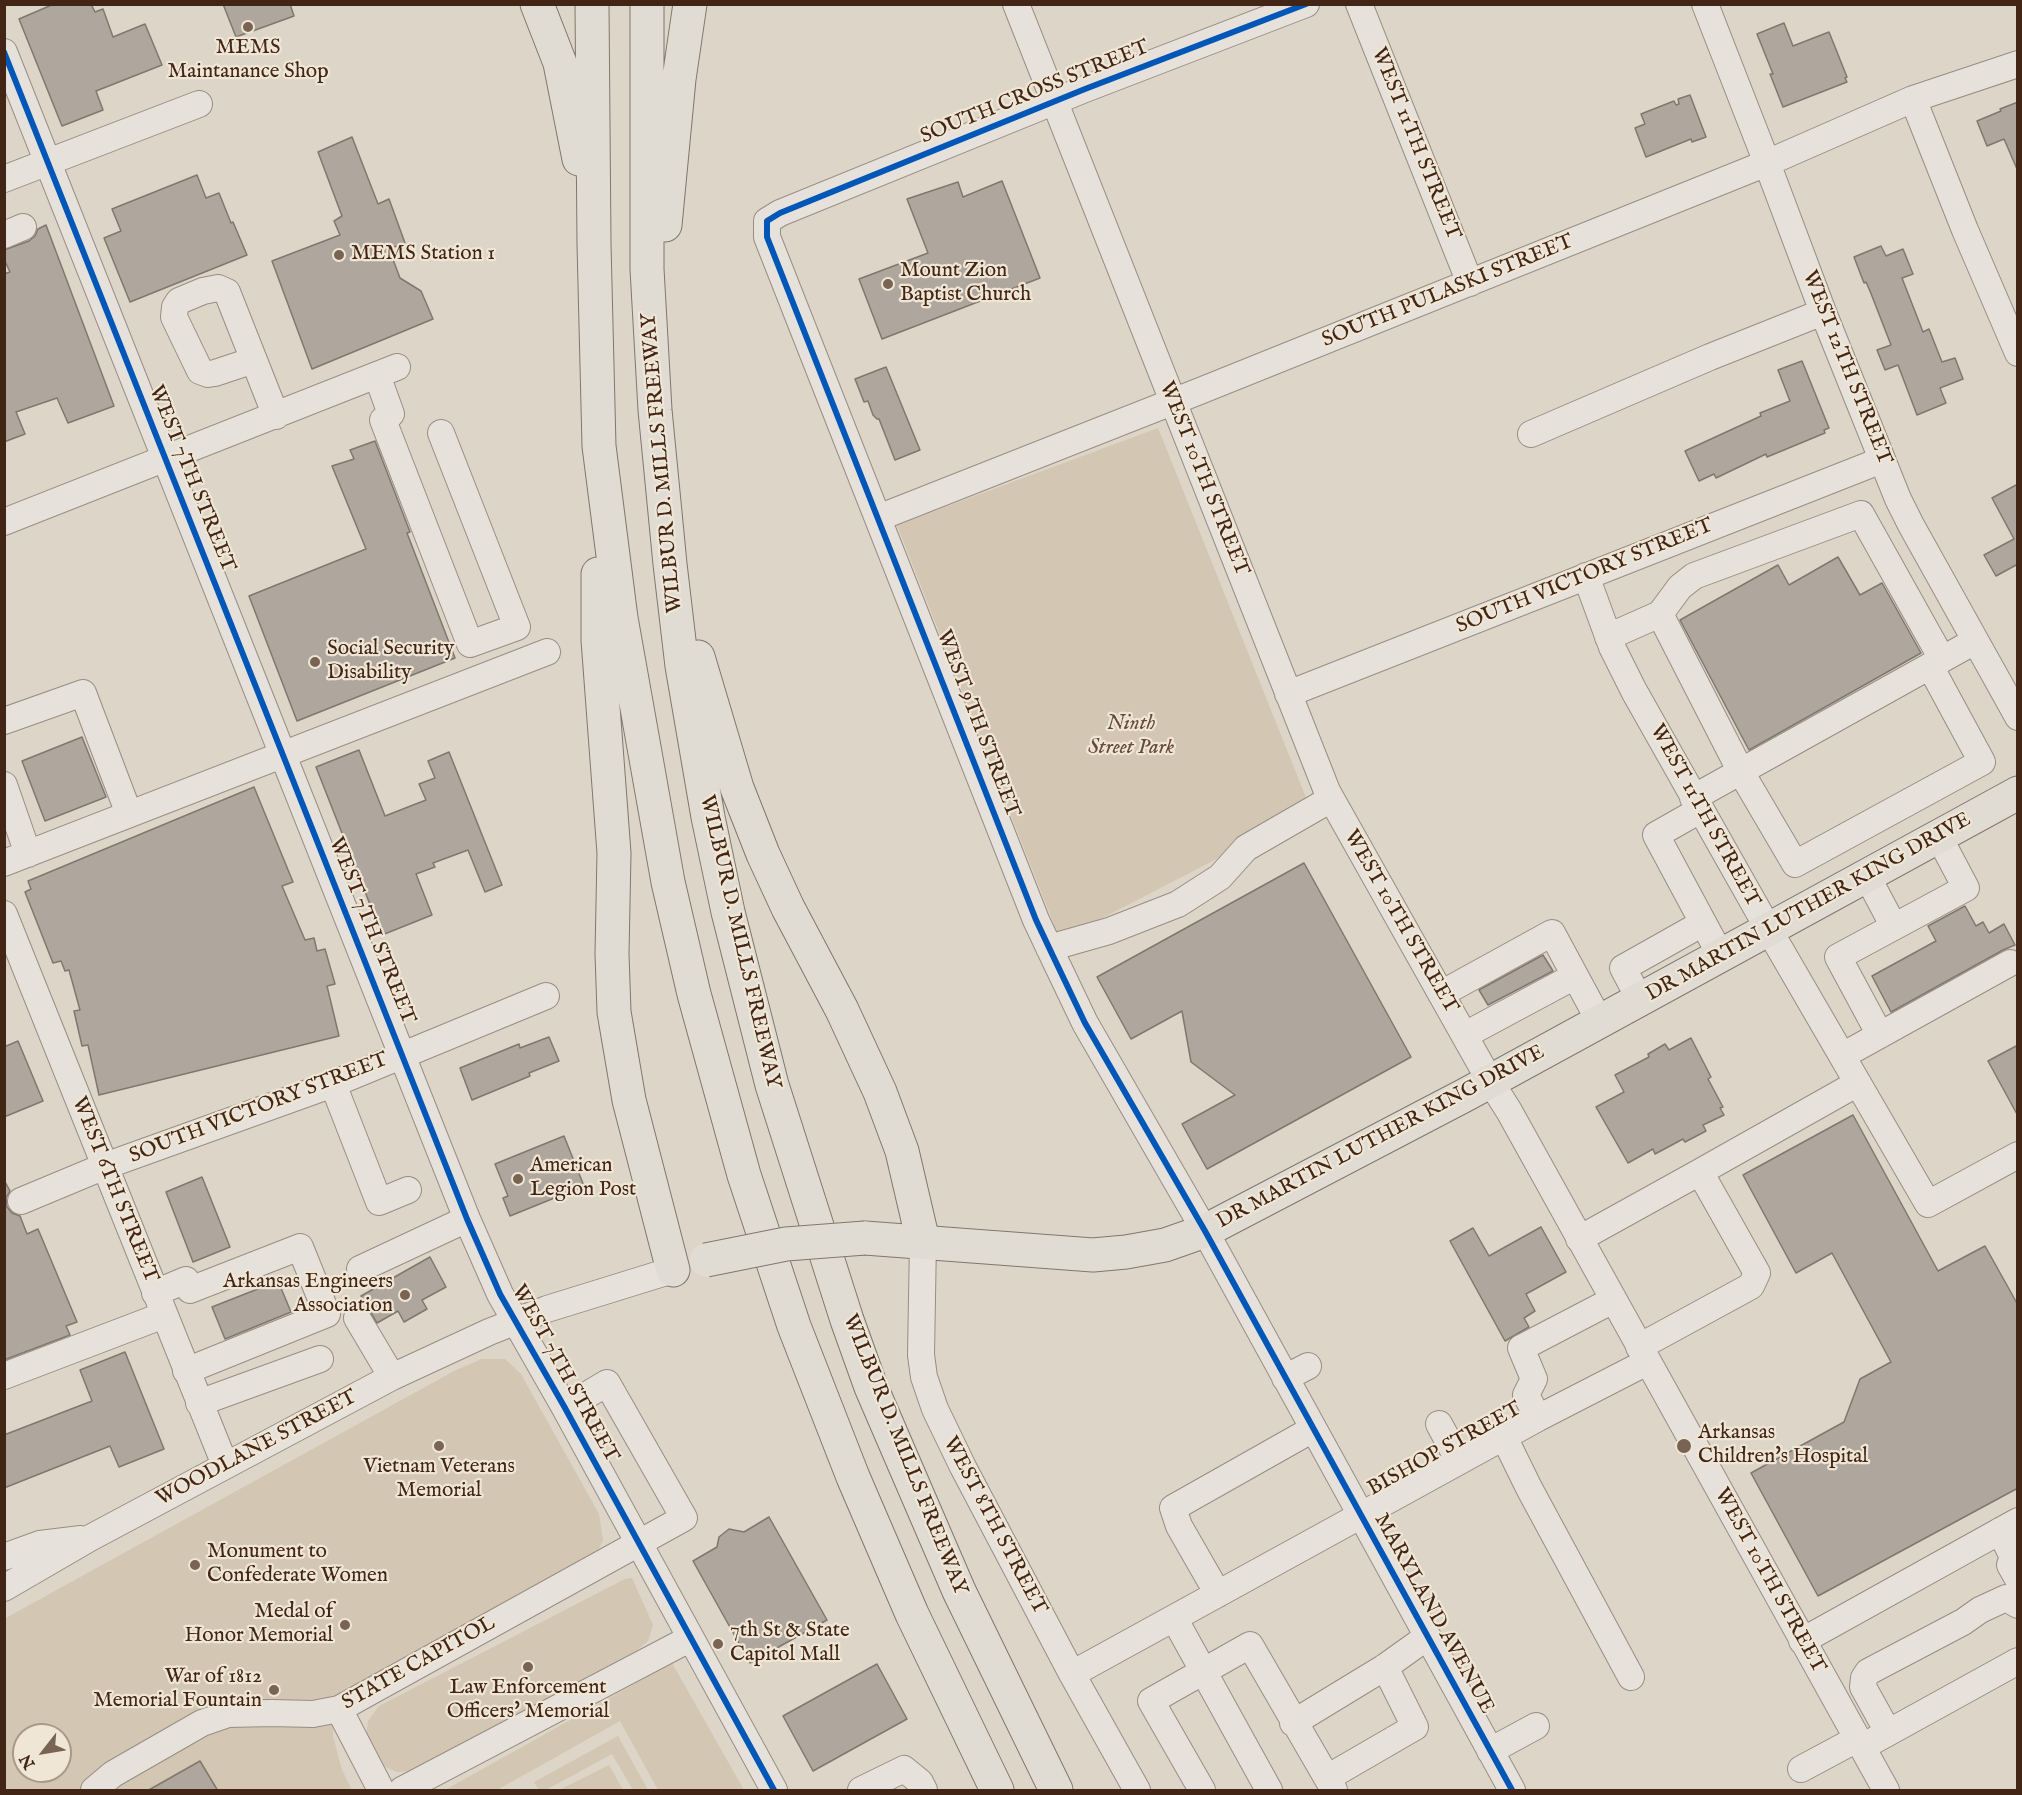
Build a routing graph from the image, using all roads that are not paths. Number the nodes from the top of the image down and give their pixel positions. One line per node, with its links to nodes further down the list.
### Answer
1 (537, 4): 18 (main road)
2 (592, 4): 18 (main road)
3 (647, 4): 22 (main road, WILBUR D. MILLS FREEWAY)
4 (690, 4): 22 (main road)
5 (1017, 4): 12 (street, WEST 10TH STREET)
6 (1306, 4): 12 (street, SOUTH CROSS STREET)
7 (1359, 4): 19 (street, WEST 11TH STREET)
8 (1705, 4): 15 (street, WEST 12TH STREET)
9 (4, 51): 14 (street, WEST 7TH STREET)
10 (2018, 64): 11 (street, SOUTH PULASKI STREET)
11 (1913, 99): 15 (street, SOUTH PULASKI STREET); 21 (street)
12 (1055, 101): 17 (street, SOUTH CROSS STREET); 24 (street, WEST 10TH STREET)
13 (199, 104): 14 (street)
14 (48, 163): 16 (street); 29 (street, WEST 7TH STREET)
15 (1767, 163): 19 (street, SOUTH PULASKI STREET); 20 (street, WEST 12TH STREET)
16 (4, 179)
17 (778, 214): 32 (street, WEST 9TH STREET)
18 (594, 244): 28 (main road)
19 (1470, 283): 24 (street, SOUTH PULASKI STREET)
20 (1823, 312): 27 (street); 30 (street, WEST 12TH STREET)
21 (2018, 353)
22 (652, 356): 35 (main road, WILBUR D. MILLS FREEWAY)
23 (254, 360): 25 (street)
24 (1173, 402): 32 (street, SOUTH PULASKI STREET); 42 (street, WEST 10TH STREET)
25 (276, 416): 26 (street); 29 (street)
26 (441, 433)
27 (1531, 434)
28 (599, 446): 85 (main road); 137 (main road)
29 (166, 459): 33 (street); 45 (street, WEST 7TH STREET)
30 (1882, 460): 31 (street, SOUTH VICTORY STREET); 39 (street, WEST 12TH STREET)
31 (1804, 490): 34 (street); 36 (street, SOUTH VICTORY STREET)
32 (878, 518): 60 (street, WEST 9TH STREET)
33 (4, 522)
34 (1819, 528): 37 (street); 41 (street)
35 (670, 564): 83 (main road); 138 (main road, WILBUR D. MILLS FREEWAY)
36 (1586, 576): 38 (street, WEST 11TH STREET); 42 (street, SOUTH VICTORY STREET)
37 (1660, 614): 38 (street); 46 (street)
38 (1608, 637): 50 (street, WEST 11TH STREET)
39 (1975, 641): 41 (street); 43 (street, WEST 12TH STREET)
40 (547, 652): 45 (street)
41 (1936, 663): 46 (street); 46 (street)
42 (1288, 694): 49 (street, WEST 10TH STREET)
43 (2018, 717)
44 (4, 721): 51 (street)
45 (283, 754): 51 (street); 70 (street, WEST 7TH STREET)
46 (1742, 772): 50 (street)
47 (4, 785): 53 (street)
48 (2018, 793): 52 (main road, DR MARTIN LUTHER KING DRIVE)
49 (1331, 799): 60 (street); 64 (street, WEST 10TH STREET)
50 (1697, 804): 57 (street); 59 (street, WEST 11TH STREET)
51 (129, 814): 53 (street)
52 (1939, 837): 55 (main road, DR MARTIN LUTHER KING DRIVE); 58 (street)
53 (28, 854): 54 (street)
54 (4, 864)
55 (1867, 876): 58 (street); 59 (main road, DR MARTIN LUTHER KING DRIVE)
56 (4, 914): 76 (street, WEST 6TH STREET)
57 (1703, 923): 61 (street); 66 (street)
58 (1894, 927): 69 (street)
59 (1769, 930): 61 (main road, DR MARTIN LUTHER KING DRIVE); 71 (street, WEST 11TH STREET)
60 (1049, 948): 81 (street, WEST 9TH STREET)
61 (1721, 956): 66 (main road, DR MARTIN LUTHER KING DRIVE)
62 (2010, 963): 69 (street)
63 (1575, 976): 64 (street); 67 (street); 68 (street)
64 (1441, 994): 68 (street, WEST 10TH STREET)
65 (546, 996): 70 (street, SOUTH VICTORY STREET)
66 (1640, 1000): 67 (main road, DR MARTIN LUTHER KING DRIVE)
67 (1600, 1022): 72 (main road, DR MARTIN LUTHER KING DRIVE)
68 (1465, 1035): 72 (street, WEST 10TH STREET)
69 (1880, 1035): 71 (street)
70 (402, 1054): 74 (street, SOUTH VICTORY STREET); 80 (street, WEST 7TH STREET)
71 (1842, 1056): 73 (street, WEST 11TH STREET)
72 (1490, 1081): 81 (main road, DR MARTIN LUTHER KING DRIVE); 82 (street, WEST 10TH STREET)
73 (1858, 1083): 75 (street, WEST 11TH STREET); 77 (street)
74 (333, 1084): 76 (street, SOUTH VICTORY STREET); 78 (street)
75 (2018, 1155)
76 (105, 1166): 79 (street, SOUTH VICTORY STREET); 87 (street, WEST 6TH STREET)
77 (1700, 1172): 82 (street); 90 (street, BISHOP STREET)
78 (408, 1190)
79 (21, 1201)
80 (467, 1219): 84 (street); 89 (street, WEST 7TH STREET)
81 (1205, 1232): 83 (main road, DR MARTIN LUTHER KING DRIVE); 96 (street, MARYLAND AVENUE)
82 (1579, 1239): 86 (street, WEST 10TH STREET)
83 (923, 1241): 85 (main road, DR MARTIN LUTHER KING DRIVE, bridge); 121 (street, WEST 8TH STREET)
84 (360, 1269)
85 (673, 1270): 89 (street, DR MARTIN LUTHER KING DRIVE)
86 (1613, 1300): 90 (street, WEST 10TH STREET); 99 (street)
87 (160, 1304): 93 (street, WEST 6TH STREET); 93 (street); 94 (street)
88 (357, 1318): 95 (street)
89 (515, 1322): 95 (street, WOODLANE STREET); 98 (street, WEST 7TH STREET)
90 (1643, 1354): 99 (street, BISHOP STREET); 117 (street, WEST 10TH STREET)
91 (320, 1359): 97 (street)
92 (1308, 1365): 96 (street)
93 (186, 1371): 97 (street, WEST 6TH STREET)
94 (4, 1376)
95 (392, 1377): 104 (street, WOODLANE STREET)
96 (1285, 1378): 101 (street, MARYLAND AVENUE)
97 (199, 1403): 104 (street, WEST 6TH STREET)
98 (565, 1408): 108 (street, WEST 7TH STREET); 108 (street, STATE CAPITOL)
99 (1538, 1418): 102 (street, BISHOP STREET)
100 (1439, 1424): 103 (street)
101 (1313, 1429): 105 (street, MARYLAND AVENUE); 112 (street)
102 (1504, 1437): 103 (street, BISHOP STREET); 122 (street)
103 (1459, 1461): 105 (street, BISHOP STREET)
104 (225, 1466): 107 (street, WOODLANE STREET)
105 (1360, 1516): 112 (street, BISHOP STREET); 116 (street, MARYLAND AVENUE)
106 (2008, 1526): 110 (street); 117 (street)
107 (90, 1538): 109 (street); 111 (street, WOODLANE STREET)
108 (639, 1543): 115 (street, WEST 7TH STREET); 123 (street, STATE CAPITOL)
109 (4, 1557)
110 (2018, 1579)
111 (4, 1588)
112 (1218, 1594): 114 (street, BISHOP STREET)
113 (2018, 1605): 126 (street)
114 (1174, 1618): 120 (street); 121 (street, BISHOP STREET)
115 (691, 1638): 134 (street); 135 (street, WEST 7TH STREET)
116 (1427, 1638): 119 (street); 128 (street, MARYLAND AVENUE)
117 (1802, 1641): 127 (street, WEST 10TH STREET)
118 (2018, 1661): 126 (street)
119 (1385, 1667): 124 (street); 130 (street)
120 (1203, 1670): 124 (street); 140 (street); 141 (street)
121 (1072, 1674): 139 (street, WEST 8TH STREET)
122 (1631, 1677)
123 (339, 1709): 132 (street, STATE CAPITOL); 133 (street)
124 (1293, 1723): 130 (street)
125 (1536, 1726): 128 (street)
126 (1888, 1732): 127 (street)
127 (1860, 1743): 129 (street); 143 (street, WEST 10TH STREET)
128 (1491, 1751): 142 (street, MARYLAND AVENUE)
129 (1801, 1769)
130 (1331, 1784)
131 (874, 1788): 136 (street)
132 (94, 1791)
133 (381, 1791)
134 (402, 1791)
135 (774, 1791)
136 (924, 1791)
137 (997, 1791)
138 (1056, 1791)
139 (1137, 1791)
140 (1202, 1791)
141 (1269, 1791)
142 (1512, 1791)
143 (1886, 1791)

